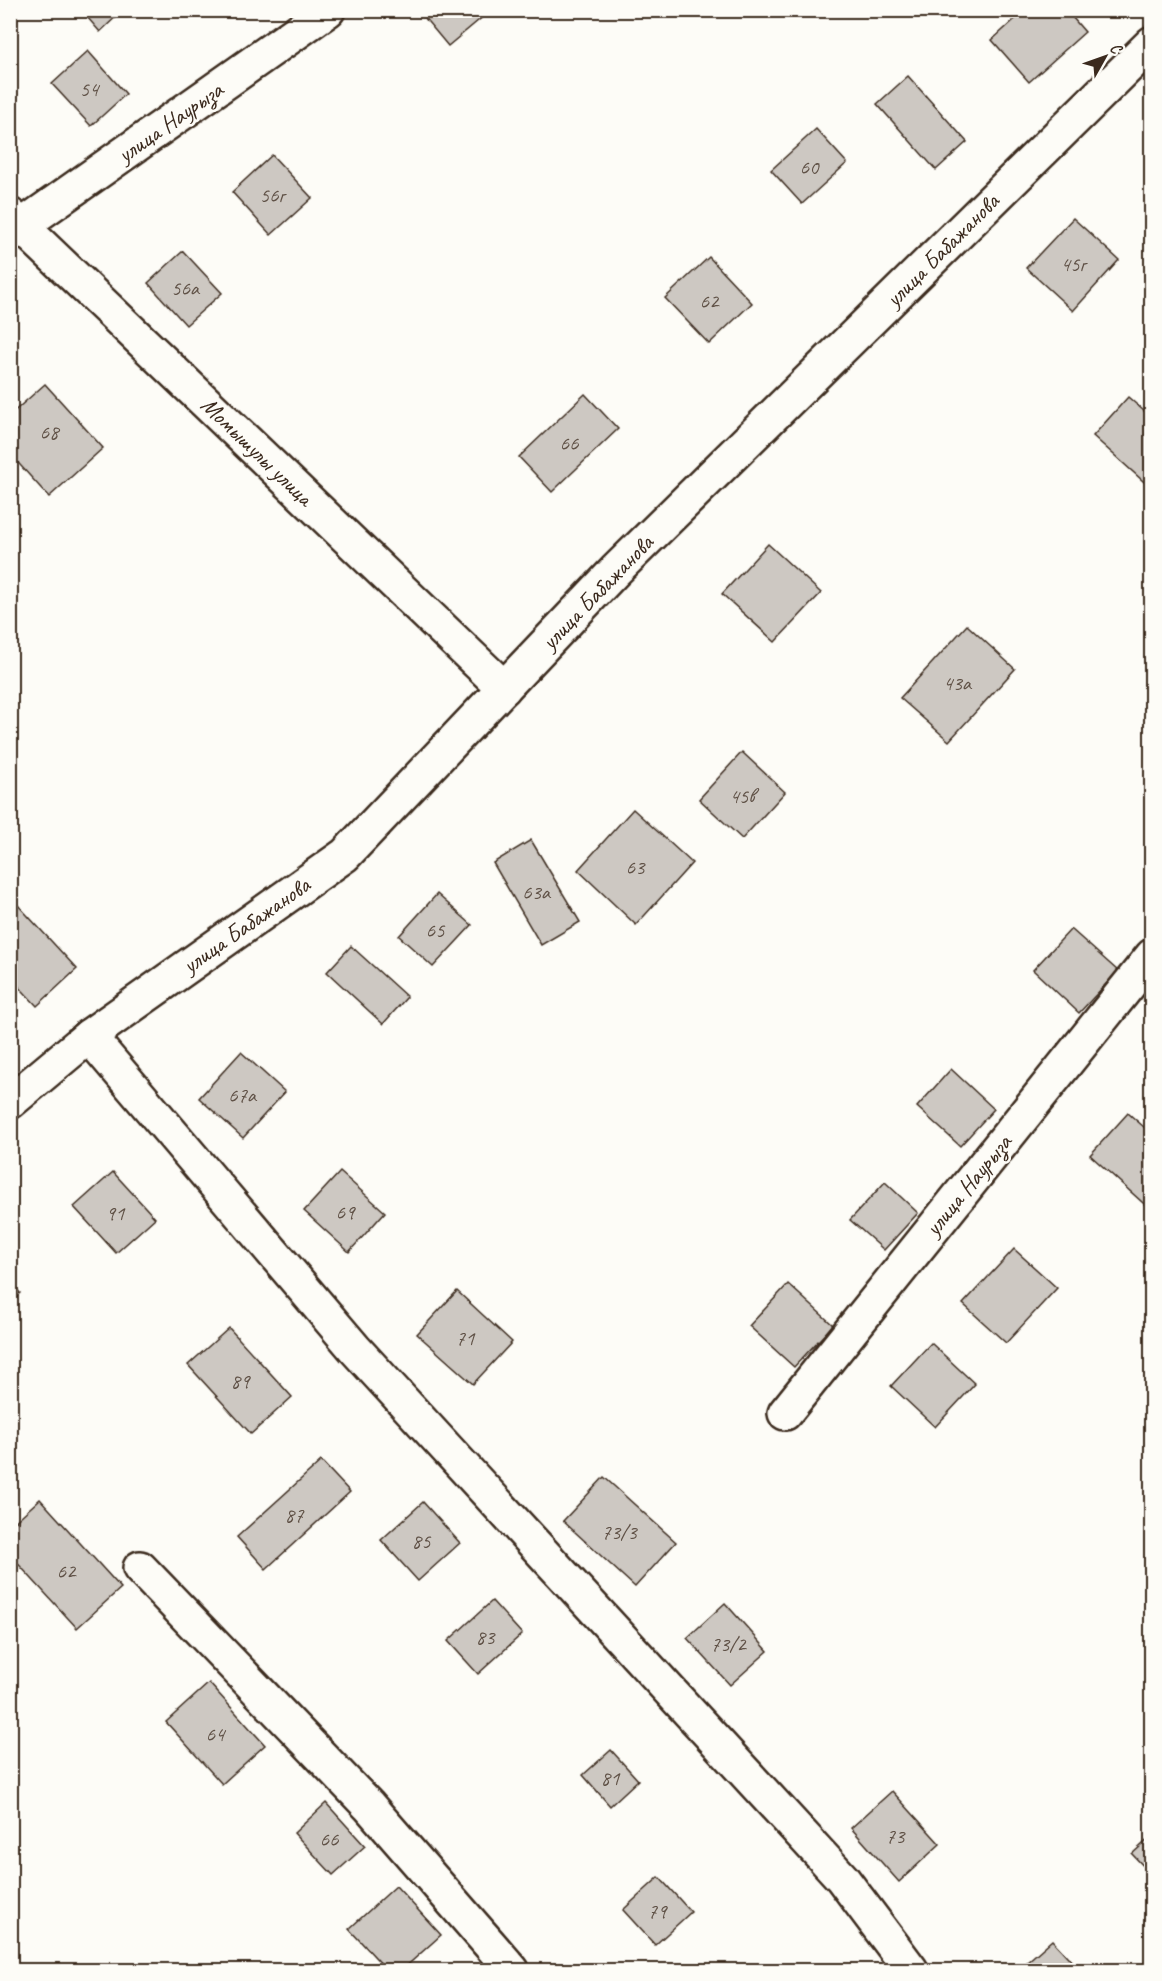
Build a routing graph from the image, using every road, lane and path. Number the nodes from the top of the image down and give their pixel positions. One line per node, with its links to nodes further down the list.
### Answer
1 (328, 10): 3 (street, улица Наурыза)
2 (1152, 43): 4 (street, улица Бабажанова)
3 (14, 225): 4 (street, Момышулы улица)
4 (504, 688): 6 (street, улица Бабажанова)
5 (1152, 956): 8 (street, улица Наурыза)
6 (89, 1036): 7 (street, улица Бабажанова); 11 (street)
7 (10, 1102)
8 (785, 1413)
9 (140, 1568): 10 (street)
10 (512, 1971)
11 (912, 1971)

